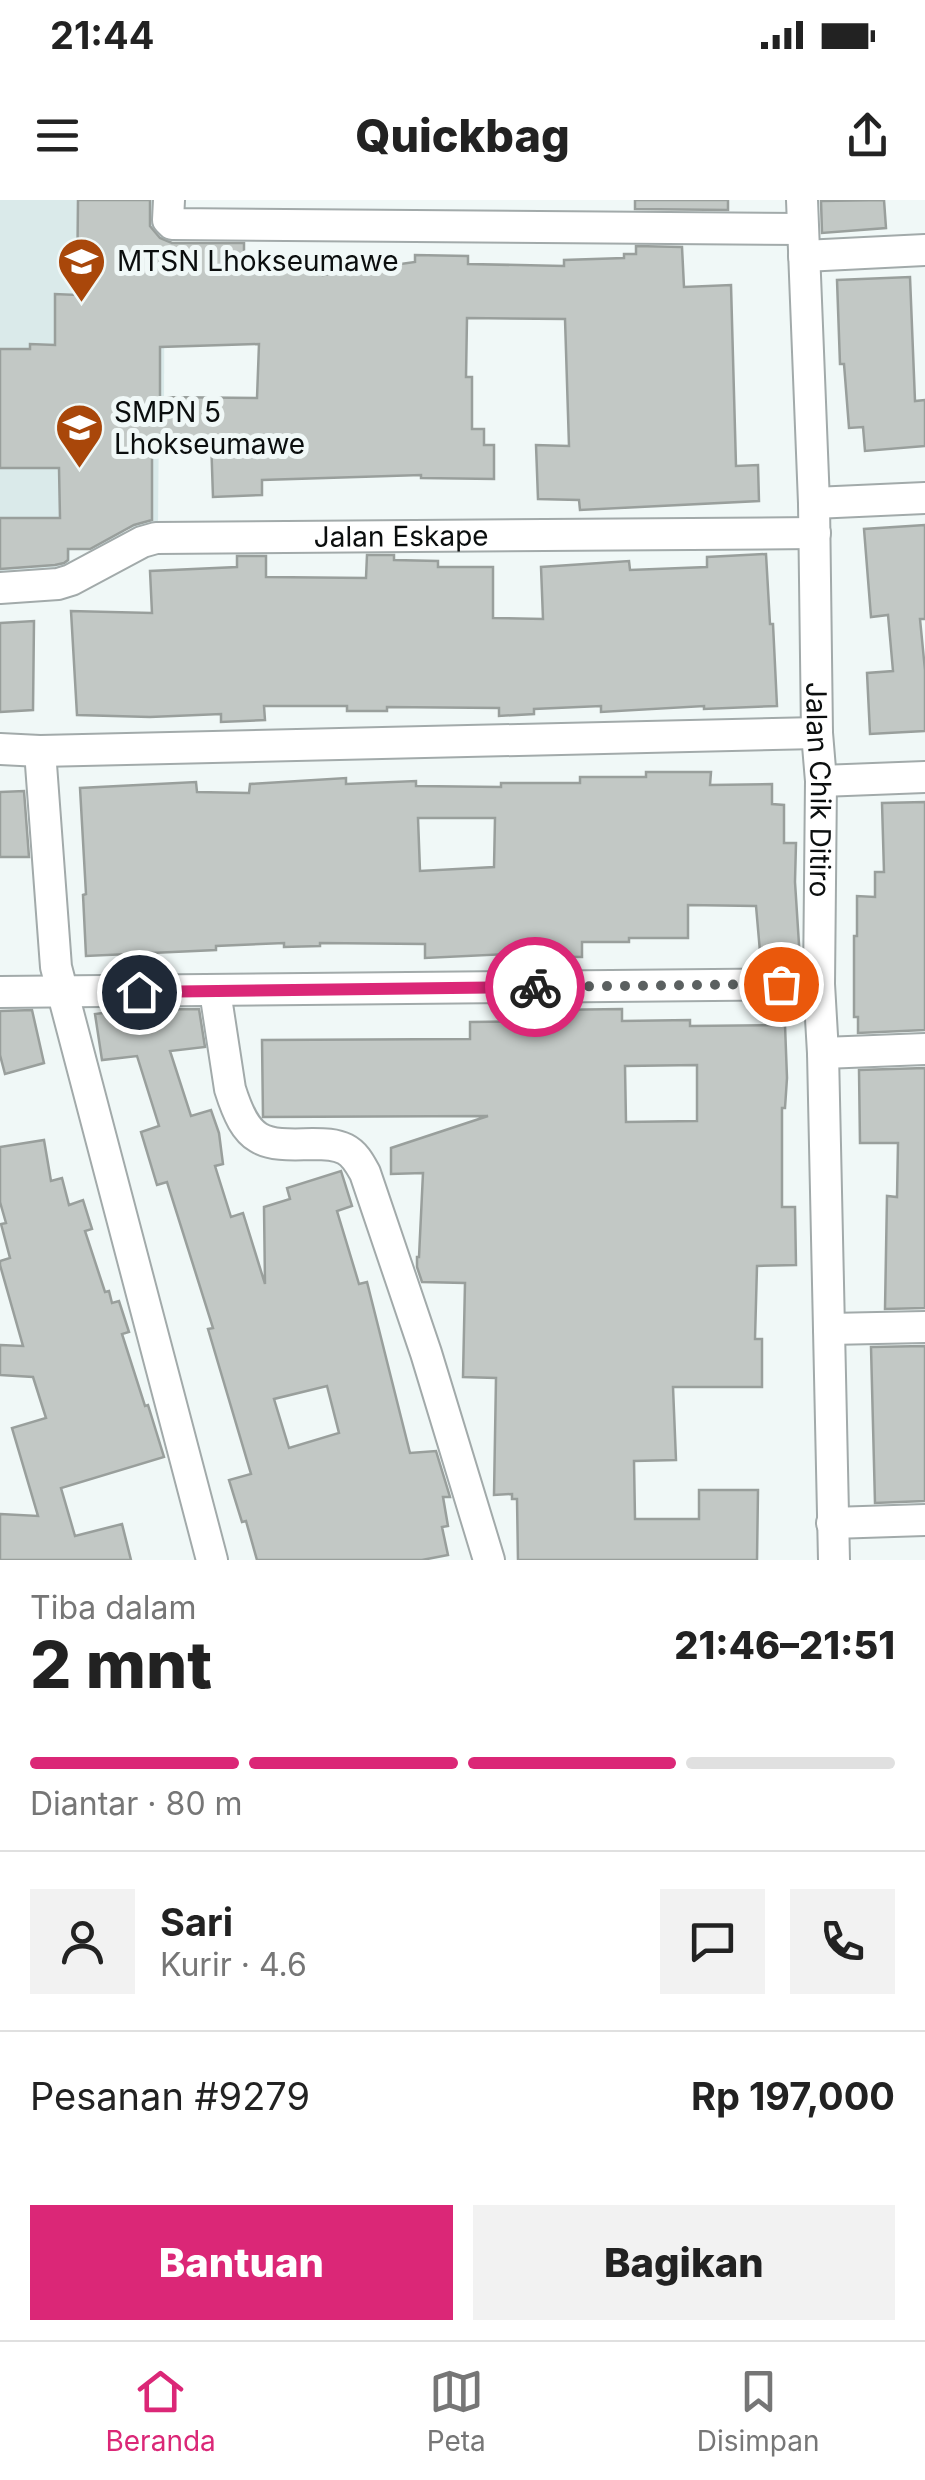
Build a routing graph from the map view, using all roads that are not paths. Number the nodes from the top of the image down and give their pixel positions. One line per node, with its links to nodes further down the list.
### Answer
1 (169, 200): 2 (street)
2 (322, 212): 3 (street)
3 (615, 213): 4 (street)
4 (803, 228): 5 (street); 7 (street, Jalan Chik Ditiro)
5 (925, 250)
6 (925, 498): 7 (street, Jalan Eskape)
7 (815, 518): 8 (street, Jalan Eskape); 9 (street, Jalan Chik Ditiro)
8 (0, 588)
9 (817, 732): 11 (street); 13 (street, Jalan Chik Ditiro)
10 (0, 749): 11 (street)
11 (40, 750): 17 (street)
12 (925, 777): 13 (street)
13 (821, 781): 14 (street, Jalan Chik Ditiro)
14 (819, 984): 15 (street); 19 (street, Jalan Chik Ditiro)
15 (215, 991): 17 (street); 25 (street)
16 (0, 992): 17 (street)
17 (63, 993): 24 (street)
18 (925, 1048): 19 (street)
19 (823, 1053): 21 (street, Jalan Chik Ditiro)
20 (925, 1327): 21 (street)
21 (829, 1329): 23 (street, Jalan Chik Ditiro)
22 (925, 1520): 23 (street)
23 (832, 1523): 26 (street, Jalan Chik Ditiro)
24 (212, 1560)
25 (489, 1560)
26 (834, 1560)

